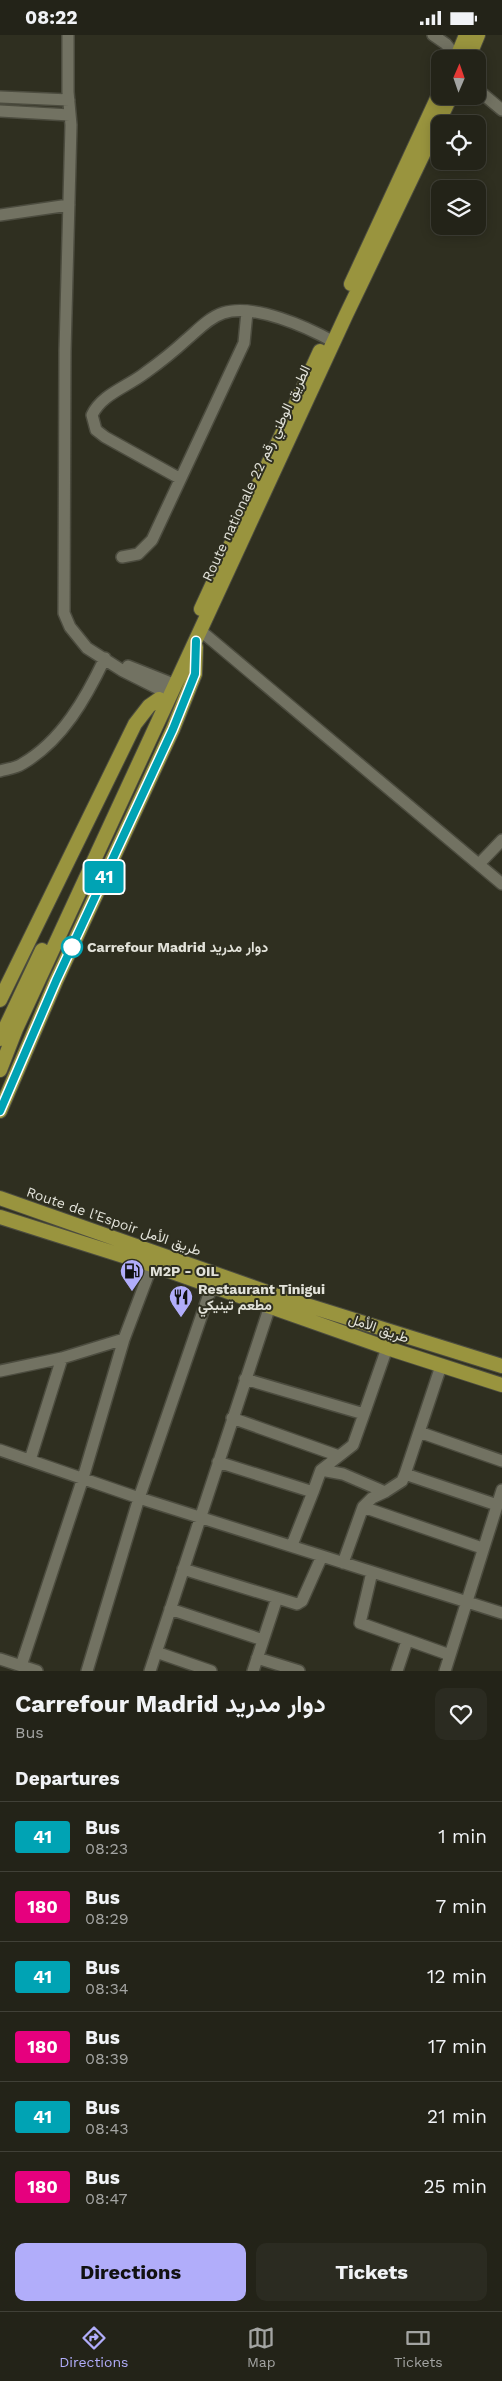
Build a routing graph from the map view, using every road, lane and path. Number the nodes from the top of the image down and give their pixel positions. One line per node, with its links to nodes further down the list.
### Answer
1 (68, 35): 10 (street)
2 (433, 35): 5 (street)
3 (466, 35): 6 (highway)
4 (478, 35): 7 (highway)
5 (450, 50)
6 (461, 50)
7 (466, 50)
8 (0, 97): 10 (street)
9 (486, 97): 13 (street)
10 (69, 101): 15 (street)
11 (434, 105): 19 (highway, Route nationale 22 الطريق الوطني رقم)
12 (446, 105): 19 (highway, Route nationale 22 الطريق الوطني رقم)
13 (502, 110)
14 (0, 111): 15 (street)
15 (70, 115): 16 (street)
16 (69, 205): 17 (street); 23 (street)
17 (0, 215)
18 (247, 311): 19 (street); 20 (street); 20 (street)
19 (330, 340): 22 (highway, Route nationale 22 الطريق الوطني رقم); 24 (highway, Route nationale 22 الطريق الوطني رقم)
20 (179, 478): 21 (street)
21 (122, 557)
22 (198, 636): 24 (highway, Route nationale 22 الطريق الوطني رقم); 28 (street); 33 (highway)
23 (108, 660): 24 (street); 25 (street)
24 (167, 691): 27 (highway, Route nationale 22 الطريق الوطني رقم); 30 (highway)
25 (0, 771)
26 (502, 840): 28 (street)
27 (88, 863): 31 (highway); 32 (highway)
28 (479, 865): 29 (street)
29 (502, 884)
30 (0, 1000)
31 (0, 1039)
32 (0, 1070)
33 (0, 1111)
34 (0, 1198): 43 (highway, Route de l’Espoir طريق الأمل)
35 (0, 1217): 36 (highway, طريق الأمل)
36 (152, 1265): 37 (highway, طريق الأمل); 39 (street)
37 (214, 1287): 38 (highway, طريق الأمل); 61 (street)
38 (270, 1306): 40 (highway, طريق الأمل); 45 (street)
39 (124, 1339): 41 (street); 57 (street)
40 (387, 1348): 42 (highway, طريق الأمل); 47 (street)
41 (62, 1358): 44 (street); 52 (street)
42 (441, 1366): 46 (highway, طريق الأمل); 49 (street)
43 (502, 1366)
44 (0, 1371)
45 (245, 1379): 47 (street); 48 (street)
46 (502, 1385)
47 (364, 1414): 51 (street)
48 (232, 1417): 51 (street); 54 (street)
49 (419, 1432): 53 (street); 56 (street)
50 (0, 1450): 52 (street)
51 (339, 1456): 55 (street)
52 (30, 1460): 57 (street)
53 (502, 1461)
54 (218, 1462): 60 (street); 64 (street)
55 (321, 1470): 59 (street); 60 (street)
56 (405, 1474): 59 (street); 62 (street)
57 (83, 1478): 61 (street); 81 (street)
58 (502, 1489): 62 (street)
59 (385, 1491): 63 (street)
60 (313, 1492): 65 (street)
61 (139, 1498): 64 (street); 83 (street)
62 (497, 1505): 66 (street)
63 (363, 1507): 66 (street); 68 (street)
64 (200, 1517): 65 (street); 69 (street)
65 (292, 1545): 67 (street)
66 (482, 1548): 72 (street)
67 (322, 1556): 68 (street); 71 (street)
68 (343, 1563): 70 (street)
69 (183, 1569): 71 (street); 73 (street)
70 (372, 1572): 72 (street); 76 (street)
71 (277, 1598): 75 (street)
72 (466, 1602): 74 (street); 78 (street)
73 (170, 1609): 75 (street); 77 (street)
74 (502, 1613)
75 (263, 1640): 79 (street)
76 (407, 1641): 78 (street); 88 (street)
77 (156, 1652): 84 (street); 85 (street)
78 (450, 1655): 89 (street)
79 (257, 1657): 86 (street); 87 (street)
80 (0, 1659): 81 (street)
81 (21, 1666): 82 (street)
82 (38, 1671)
83 (87, 1671)
84 (150, 1671)
85 (211, 1671)
86 (253, 1671)
87 (299, 1671)
88 (398, 1671)
89 (445, 1671)

